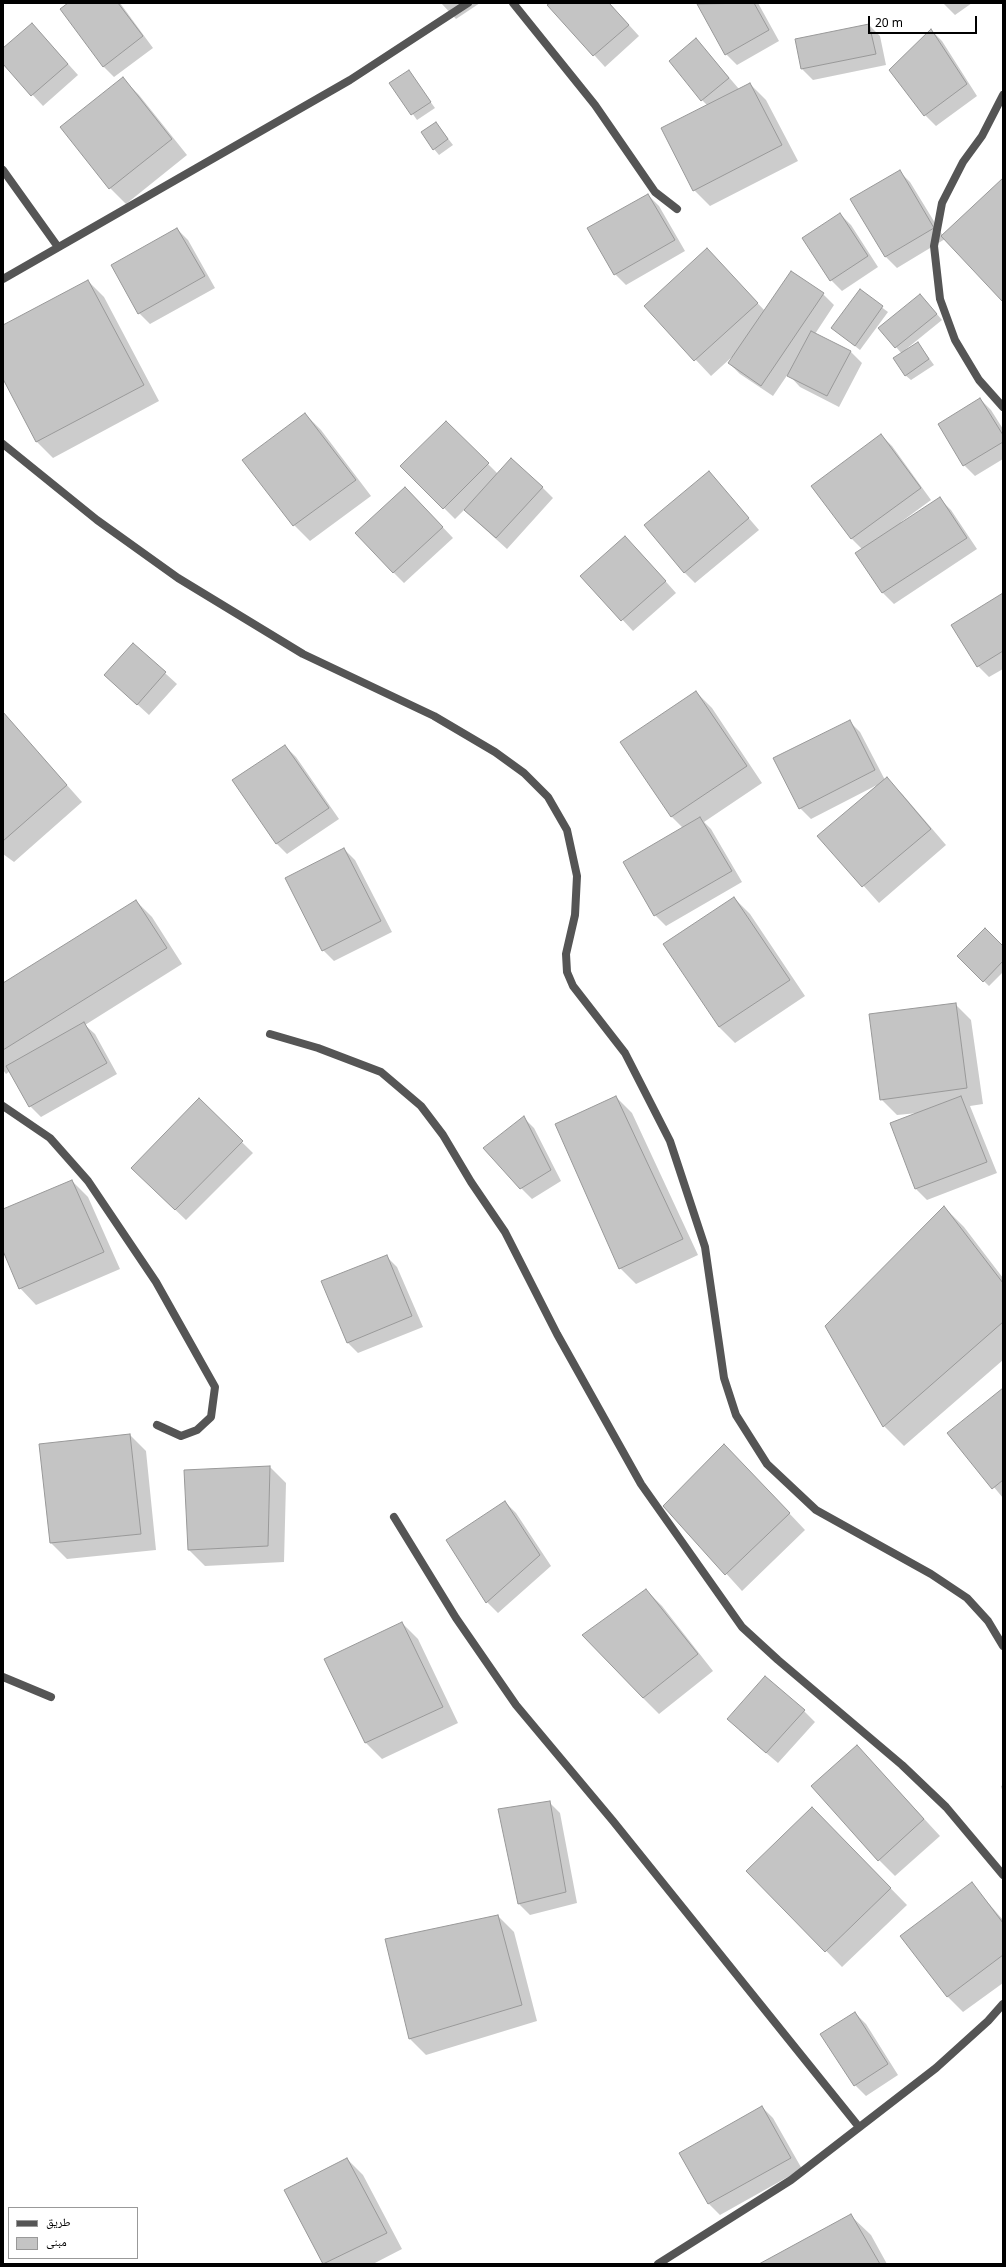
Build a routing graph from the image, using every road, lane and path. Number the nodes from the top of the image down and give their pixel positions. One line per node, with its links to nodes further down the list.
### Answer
1 (468, 3): 6 (street)
2 (513, 3): 5 (street)
3 (1003, 95): 8 (street)
4 (3, 170): 6 (street)
5 (677, 209)
6 (58, 247): 7 (street)
7 (3, 279)
8 (1003, 407)
9 (3, 444): 14 (street)
10 (270, 1034): 17 (street)
11 (3, 1106): 12 (street)
12 (157, 1425)
13 (394, 1517): 19 (street)
14 (1003, 1646)
15 (3, 1677): 16 (street)
16 (51, 1697)
17 (1003, 1875)
18 (1003, 2004): 19 (street)
19 (859, 2127): 20 (street)
20 (658, 2264)

